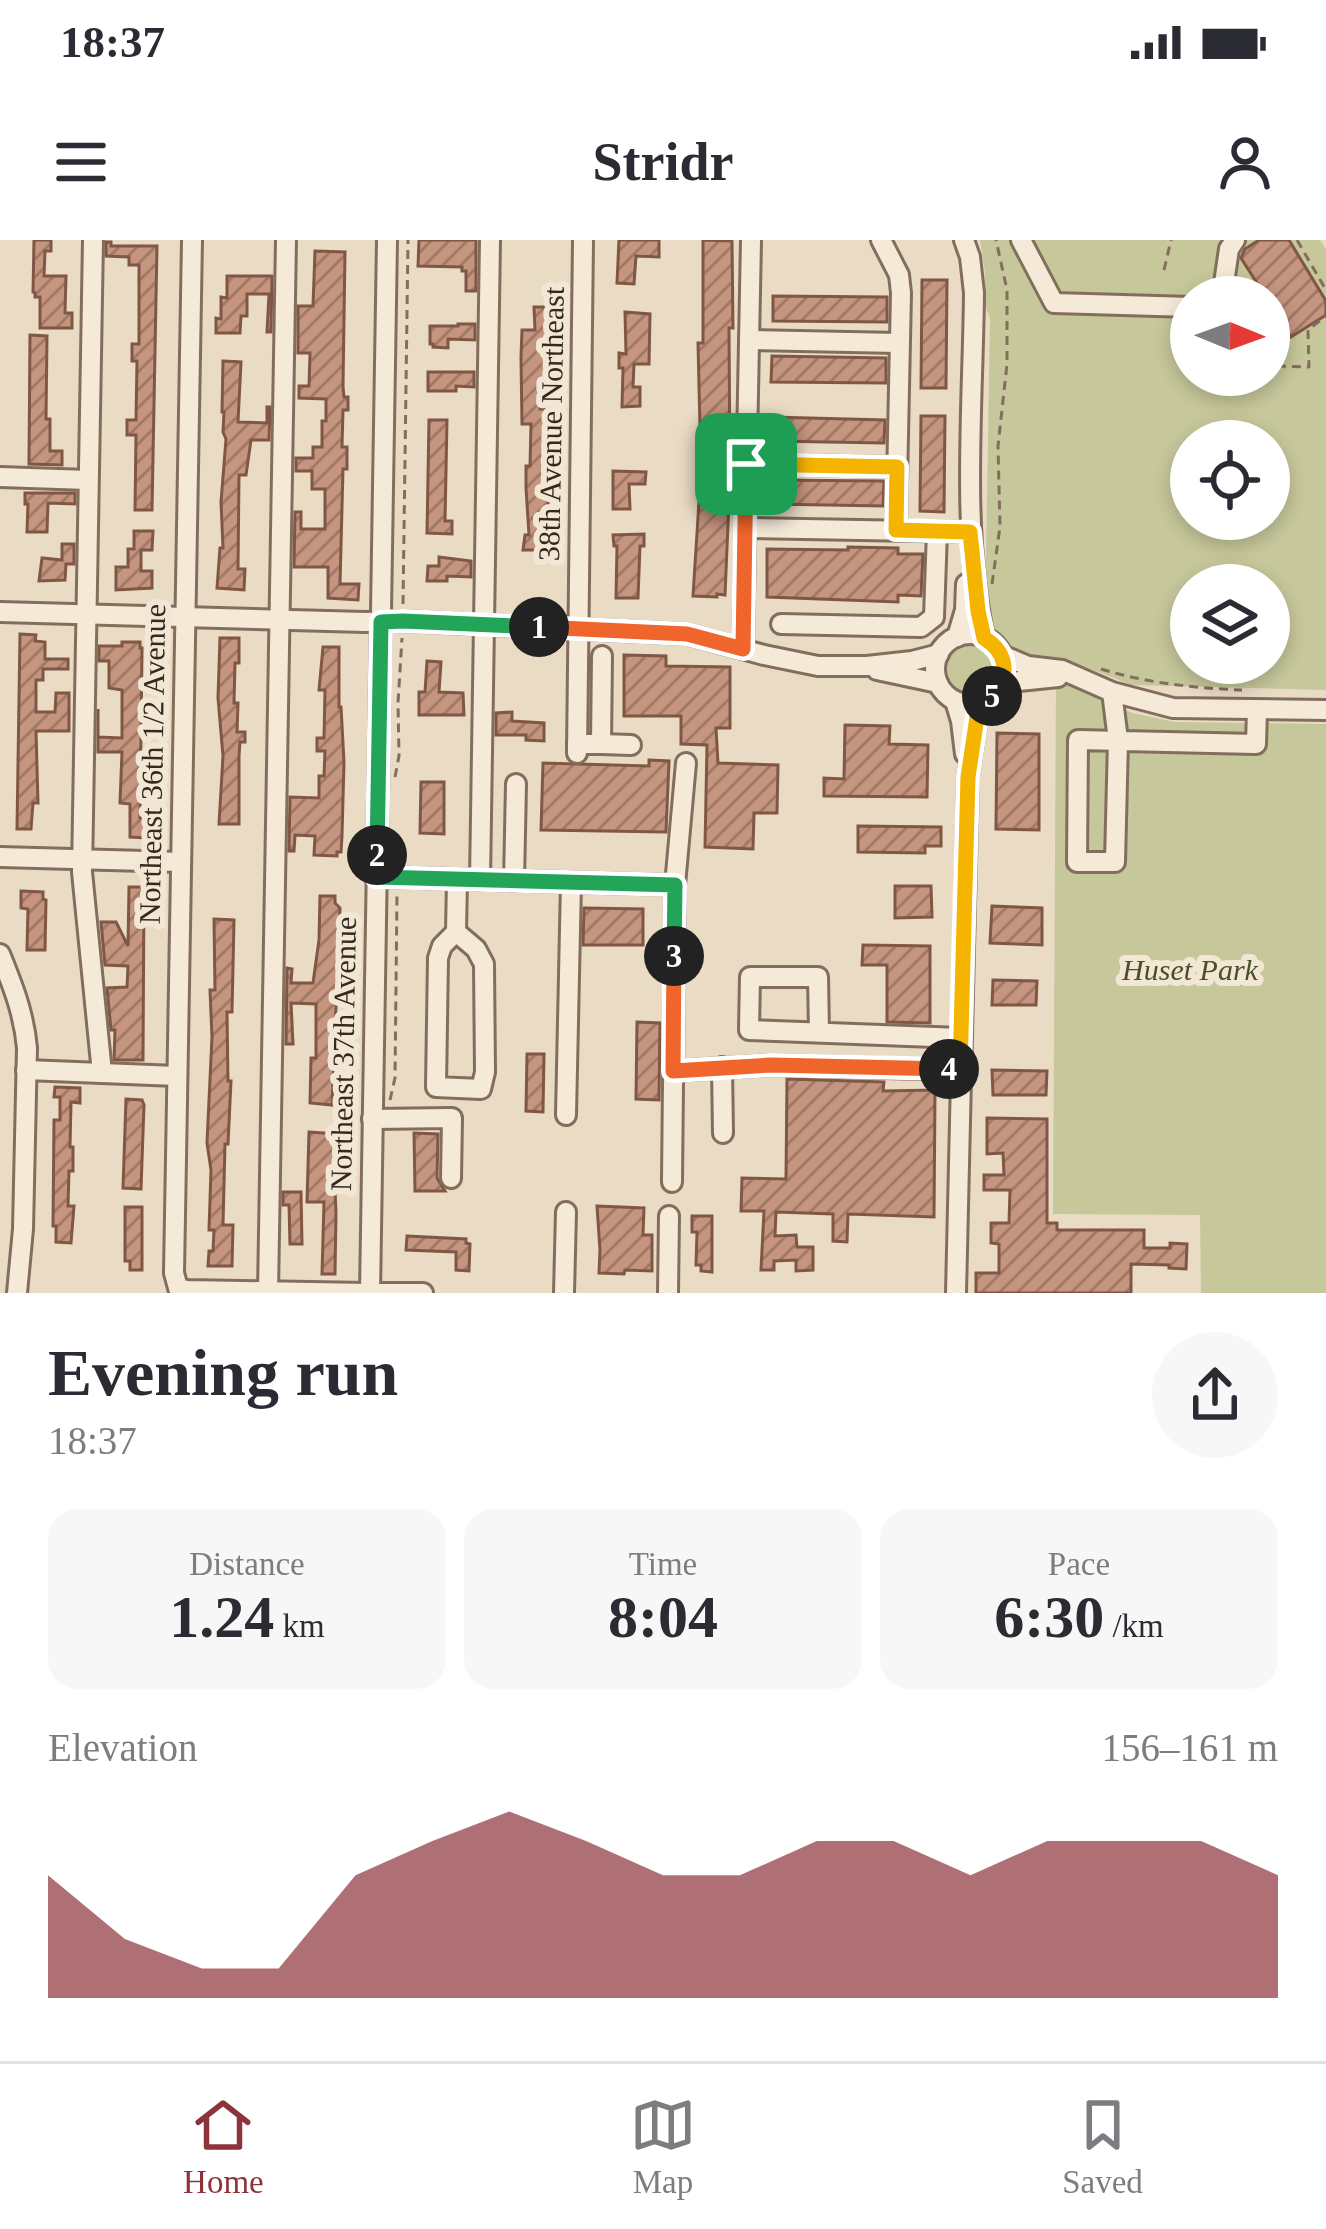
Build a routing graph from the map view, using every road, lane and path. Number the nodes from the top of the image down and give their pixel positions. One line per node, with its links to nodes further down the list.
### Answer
1 (93, 240): 27 (street)
2 (192, 240): 36 (street, Northeast 36th 1/2 Avenue)
3 (286, 240): 37 (street)
4 (387, 240): 38 (street, Northeast 37th Avenue)
5 (408, 240): 33 (path)
6 (490, 240): 40 (street)
7 (583, 240): 41 (street, 38th Avenue Northeast)
8 (751, 240): 21 (street)
9 (881, 240): 22 (street)
10 (964, 240): 31 (street)
11 (996, 240): 32 (path)
12 (1021, 240): 19 (street)
13 (1171, 240): 16 (path)
14 (1235, 240): 17 (street)
15 (1297, 240): 18 (path)
16 (1164, 270)
17 (1225, 276)
18 (1326, 290)
19 (1170, 306)
20 (1326, 316): 23 (path)
21 (749, 340): 22 (street); 24 (street)
22 (899, 343): 25 (street)
23 (1290, 366)
24 (746, 464): 25 (street); 28 (street)
25 (897, 467): 29 (street)
26 (0, 477): 27 (street)
27 (88, 479): 35 (street)
28 (745, 528): 29 (street); 45 (street)
29 (896, 530): 30 (street)
30 (937, 531): 31 (street); 39 (street)
31 (971, 541): 43 (street); 44 (street)
32 (991, 596)
33 (403, 607)
34 (0, 612): 35 (street)
35 (85, 614): 36 (street); 68 (street)
36 (184, 617): 37 (street); 69 (street, Northeast 36th 1/2 Avenue)
37 (280, 620): 38 (street); 94 (street)
38 (381, 622): 40 (street); 70 (street, Northeast 37th Avenue)
39 (782, 624)
40 (484, 626): 41 (street); 72 (street)
41 (579, 628): 45 (street); 61 (street, 38th Avenue Northeast)
42 (402, 635): 64 (path)
43 (957, 638): 44 (street); 46 (street)
44 (984, 638): 47 (street)
45 (743, 649): 49 (street)
46 (939, 654): 49 (street); 52 (street)
47 (1002, 655): 51 (street); 53 (street)
48 (602, 656): 61 (street)
49 (867, 666): 52 (street)
50 (1094, 667): 54 (path)
51 (1072, 675): 53 (street); 55 (street)
52 (938, 683): 56 (street)
53 (999, 689): 57 (street)
54 (1241, 690)
55 (1112, 692): 58 (street); 60 (street)
56 (955, 700): 57 (street); 65 (street)
57 (982, 702): 65 (street)
58 (1257, 710): 59 (street); 60 (street)
59 (1326, 710)
60 (1118, 740): 60 (street)
61 (601, 744): 62 (street)
62 (631, 745)
63 (686, 763): 75 (street)
64 (394, 777)
65 (968, 777): 80 (street)
66 (516, 784): 73 (street)
67 (0, 857): 68 (street)
68 (82, 860): 69 (street); 85 (street)
69 (181, 862): 86 (street, Northeast 36th 1/2 Avenue)
70 (376, 877): 71 (street); 88 (street, Northeast 37th Avenue)
71 (457, 880): 72 (street); 77 (street)
72 (480, 880): 73 (street)
73 (514, 880): 74 (street)
74 (571, 881): 75 (street); 87 (street)
75 (675, 885): 84 (street)
76 (398, 891): 88 (path)
77 (456, 932): 77 (street)
78 (0, 954): 82 (street)
79 (818, 1032): 79 (street); 80 (street)
80 (961, 1038): 83 (street)
81 (722, 1067): 83 (street); 84 (street); 89 (street)
82 (26, 1070): 85 (street); 95 (street)
83 (960, 1070): 100 (street)
84 (673, 1071): 91 (street)
85 (102, 1073): 86 (street)
86 (177, 1076): 94 (street, Northeast 36th 1/2 Avenue)
87 (566, 1115)
88 (380, 1118): 90 (street); 96 (street, Northeast 37th Avenue)
89 (723, 1133)
90 (451, 1178)
91 (672, 1182)
92 (566, 1212): 98 (street)
93 (669, 1216): 99 (street)
94 (268, 1292): 96 (street)
95 (17, 1293)
96 (369, 1293): 97 (street)
97 (423, 1293)
98 (564, 1293)
99 (668, 1293)
100 (956, 1293)

